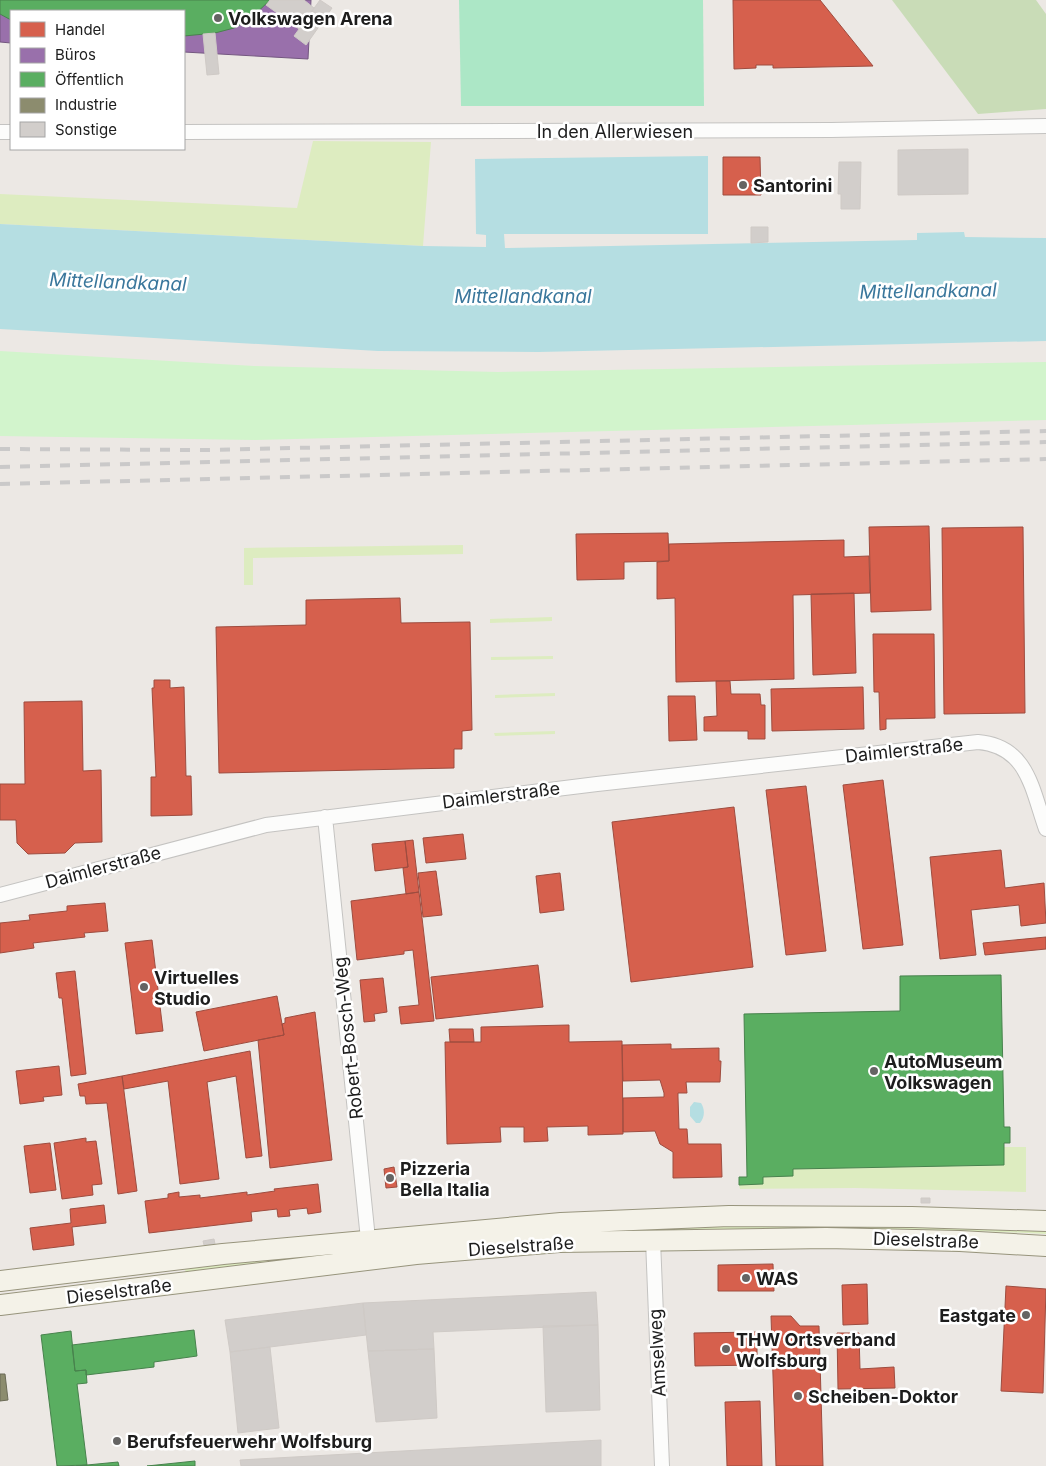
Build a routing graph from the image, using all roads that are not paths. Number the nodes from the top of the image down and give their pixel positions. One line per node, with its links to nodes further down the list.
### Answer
1 (1046, 126): 2 (street, In den Allerwiesen)
2 (185, 132)
3 (325, 817): 4 (street, Daimlerstraße); 5 (street, Daimlerstraße); 7 (street, Robert-Bosch-Weg)
4 (1046, 829)
5 (0, 895)
6 (1046, 1222): 7 (main road, Dieselstraße)
7 (368, 1239): 10 (street, Robert-Bosch-Weg); 11 (main road, Dieselstraße)
8 (653, 1240): 9 (main road, Dieselstraße); 10 (main road, Dieselstraße); 13 (street, Amselweg)
9 (1046, 1246)
10 (370, 1260): 12 (main road, Dieselstraße)
11 (0, 1281)
12 (0, 1305)
13 (662, 1466)

